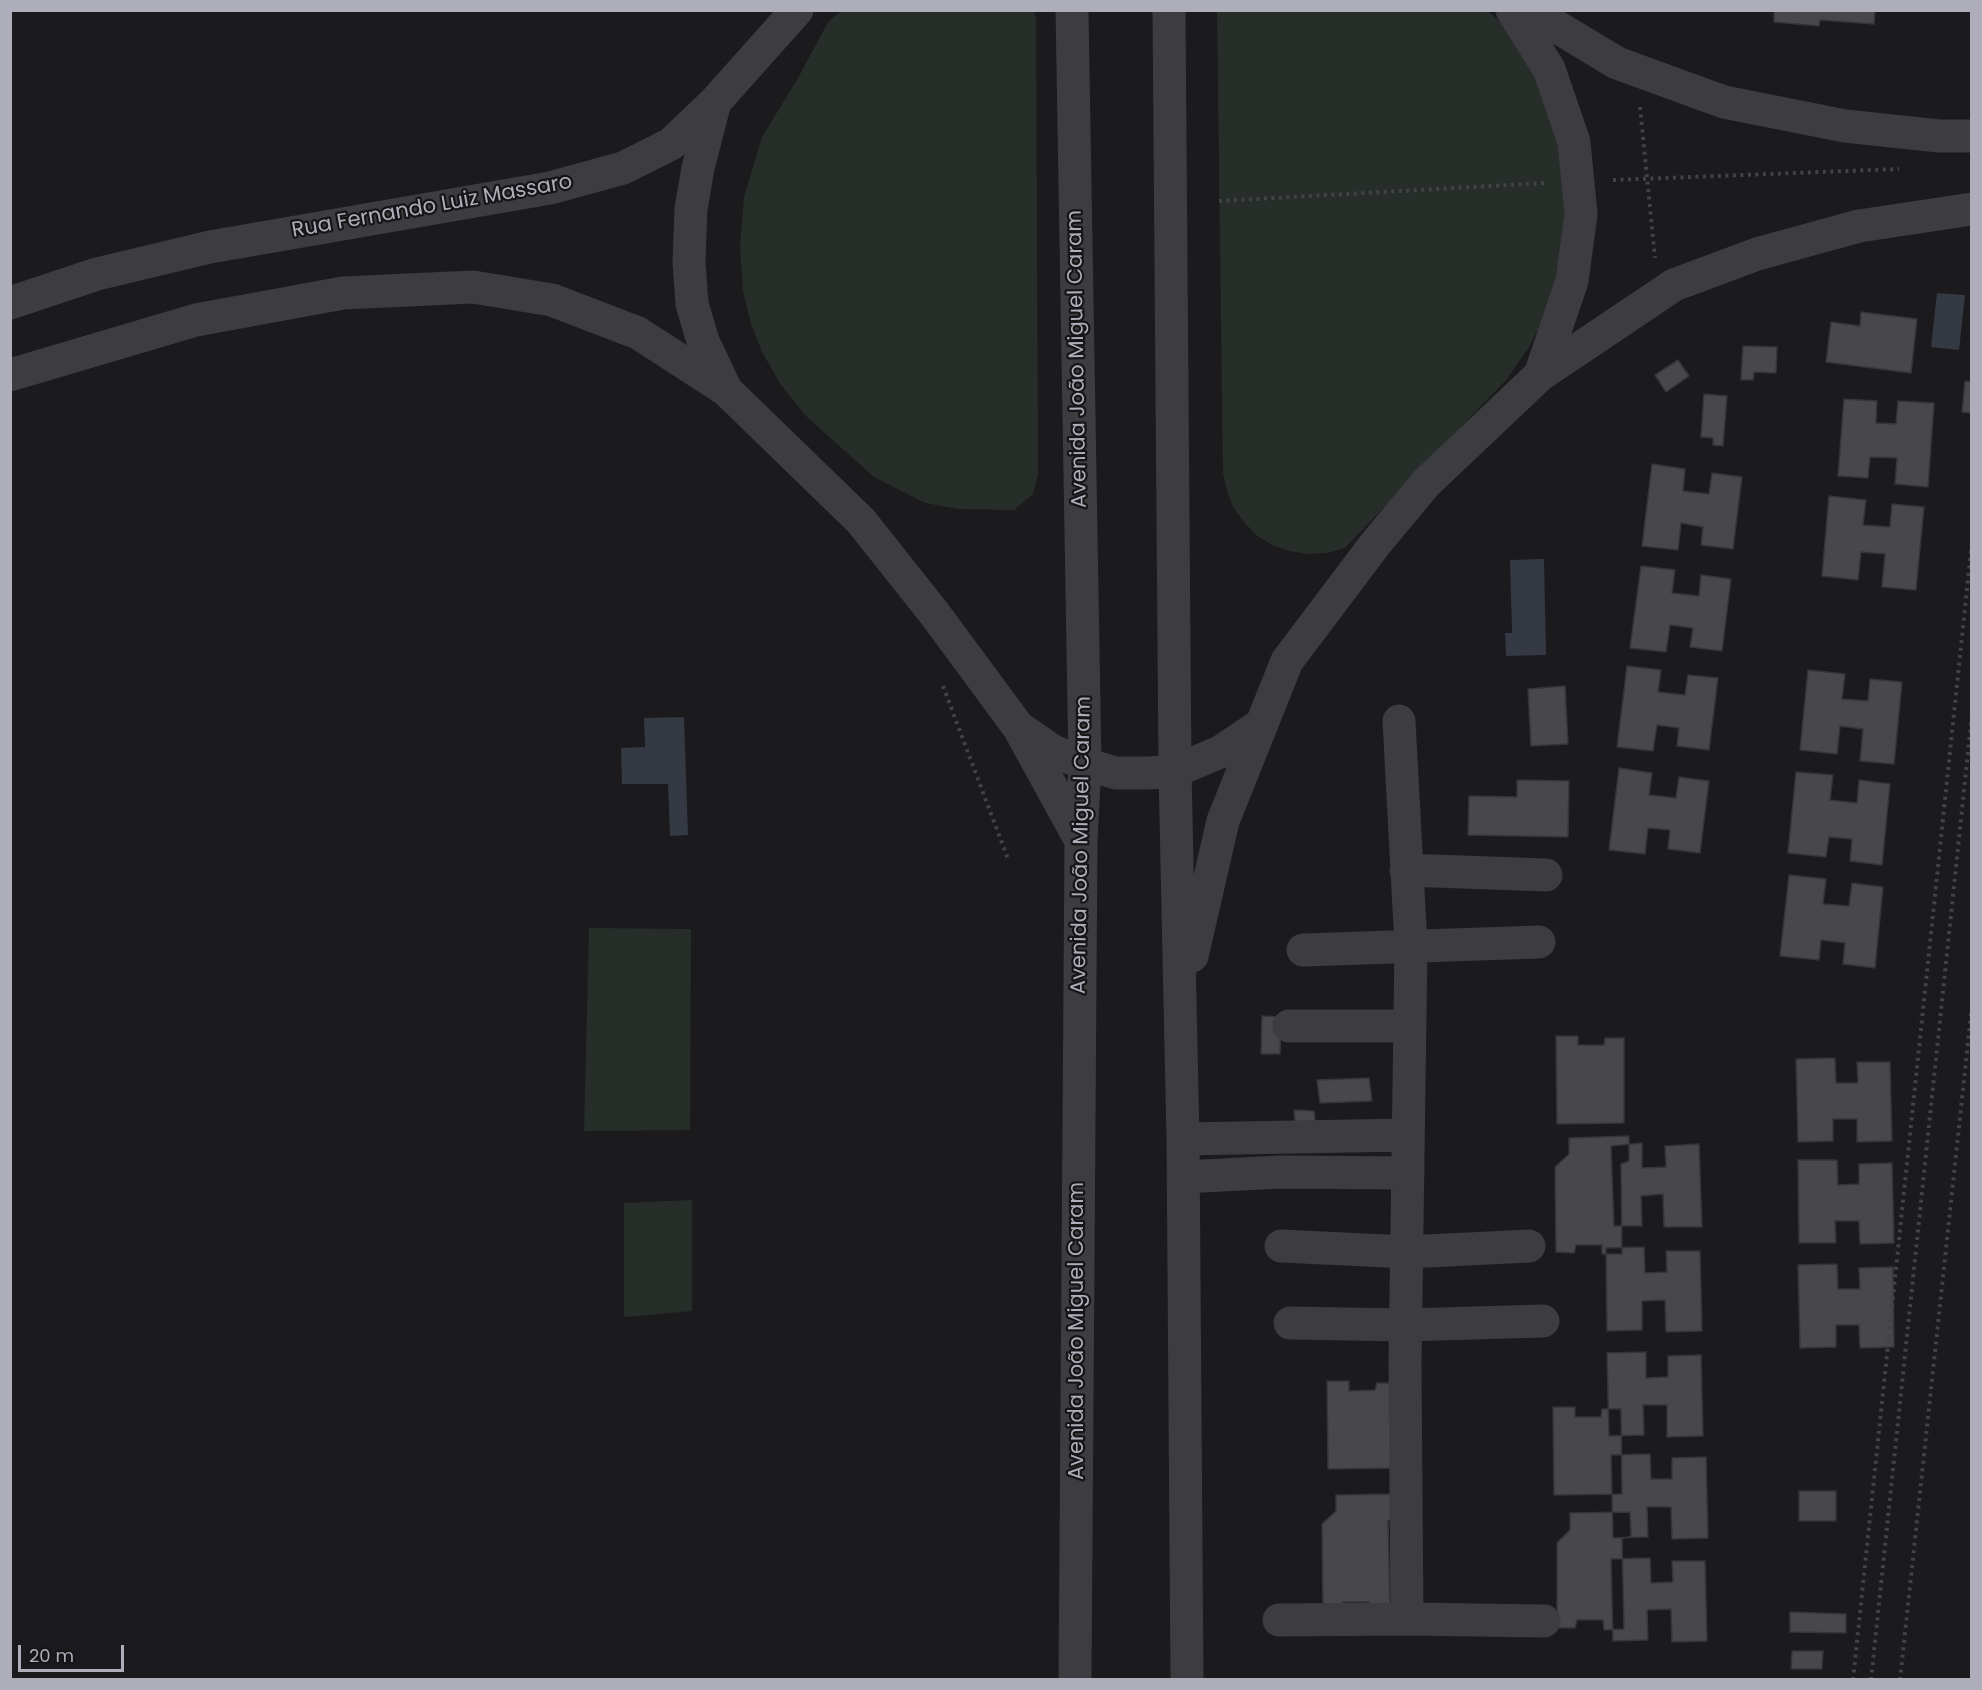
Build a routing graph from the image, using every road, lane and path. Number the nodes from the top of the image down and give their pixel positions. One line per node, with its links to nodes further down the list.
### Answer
1 (797, 10): 7 (street, Rua Fernando Luiz Massaro)
2 (1072, 10): 21 (street, Avenida João Miguel Caram)
3 (1169, 10): 22 (street)
4 (1512, 10): 13 (street)
5 (1528, 10): 6 (street)
6 (1636, 70): 8 (street); 10 (path)
7 (715, 102): 11 (street, Rua Fernando Luiz Massaro); 14 (street)
8 (1971, 136)
9 (1971, 209): 10 (street)
10 (1658, 295): 13 (street)
11 (10, 303)
12 (10, 375): 14 (street)
13 (1540, 375): 19 (street)
14 (726, 390): 20 (street)
15 (1971, 541): 49 (path)
16 (939, 678): 24 (path)
17 (1971, 714): 50 (path)
18 (1398, 721): 25 (street)
19 (1262, 724): 22 (street); 30 (street)
20 (1019, 728): 21 (street); 23 (street)
21 (1085, 764): 22 (street); 23 (street, Avenida João Miguel Caram)
22 (1175, 771): 30 (street)
23 (1081, 841): 47 (street, Avenida João Miguel Caram)
24 (1008, 859)
25 (1406, 870): 26 (street); 28 (street)
26 (1546, 875)
27 (1539, 942): 28 (street)
28 (1411, 946): 29 (street); 33 (street)
29 (1303, 950)
30 (1181, 1002): 35 (street)
31 (1971, 1005): 51 (path)
32 (1289, 1026): 33 (street)
33 (1410, 1026): 34 (street)
34 (1408, 1135): 35 (street); 36 (street)
35 (1183, 1139): 37 (street)
36 (1408, 1173): 37 (street); 40 (street)
37 (1183, 1177): 48 (street)
38 (1281, 1246): 40 (street)
39 (1529, 1246): 40 (street)
40 (1407, 1252): 43 (street)
41 (1543, 1321): 43 (street)
42 (1290, 1323): 43 (street)
43 (1405, 1325): 44 (street)
44 (1407, 1619): 45 (street); 46 (street)
45 (1279, 1620)
46 (1544, 1621)
47 (1075, 1680)
48 (1187, 1680)
49 (1853, 1680)
50 (1871, 1680)
51 (1900, 1680)

